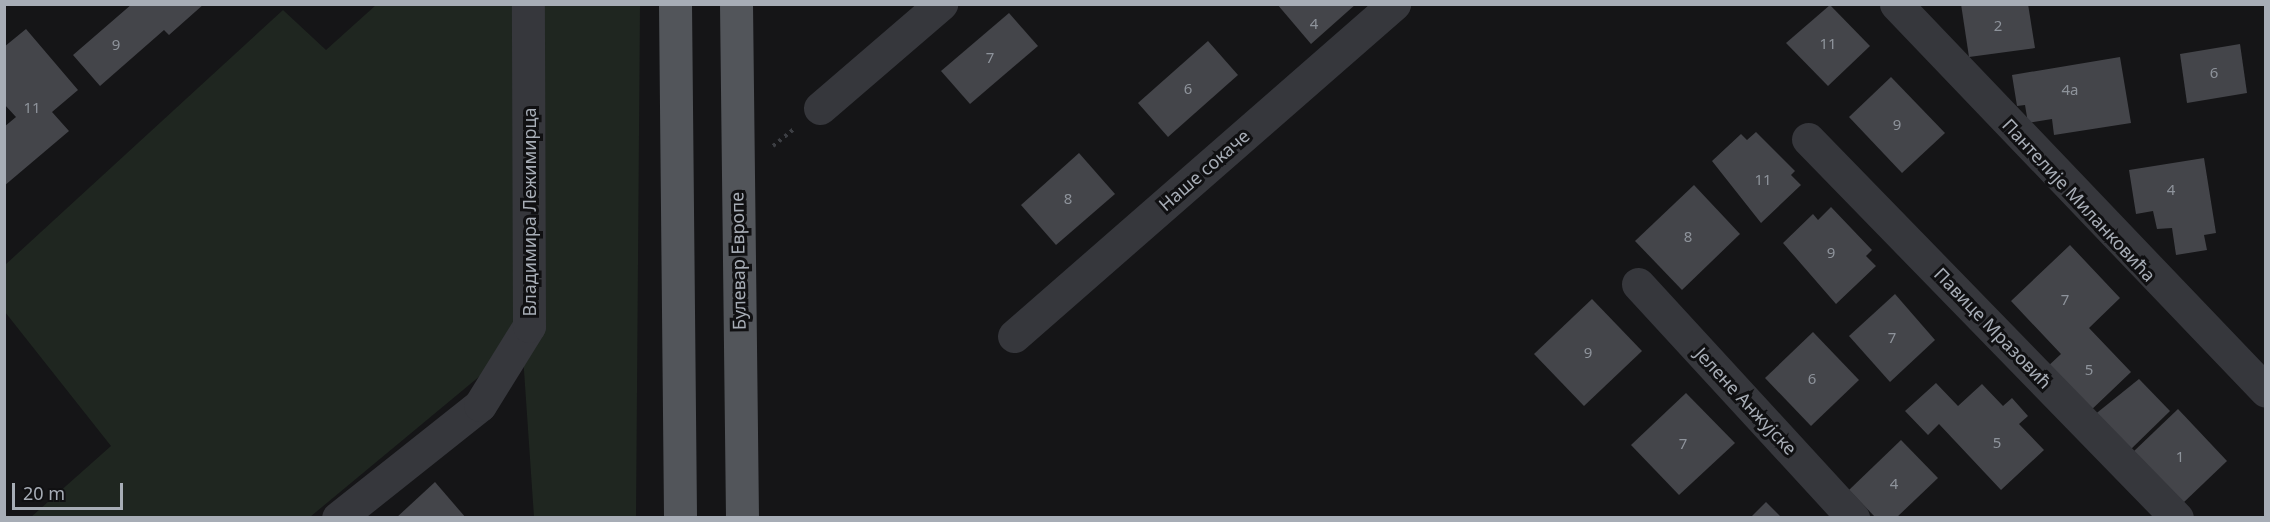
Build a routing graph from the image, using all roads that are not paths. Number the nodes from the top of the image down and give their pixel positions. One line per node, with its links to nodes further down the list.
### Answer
1 (528, 4): 14 (street, Владимира Лежимирца)
2 (675, 4): 15 (main road)
3 (735, 4): 16 (main road, Булевар Европе)
4 (941, 4): 9 (street)
5 (1394, 4): 12 (street, Наше сокаче)
6 (1896, 4): 8 (street, Пантелије Миланковића)
7 (1923, 4): 8 (street)
8 (1928, 37): 13 (street, Пантелије Миланковића)
9 (820, 108)
10 (1808, 139): 18 (street, Павице Мразовић)
11 (1638, 284): 17 (street, Јелене Анжујске)
12 (1014, 336)
13 (2265, 391)
14 (338, 518)
15 (680, 518)
16 (742, 518)
17 (1854, 518)
18 (2177, 518)

